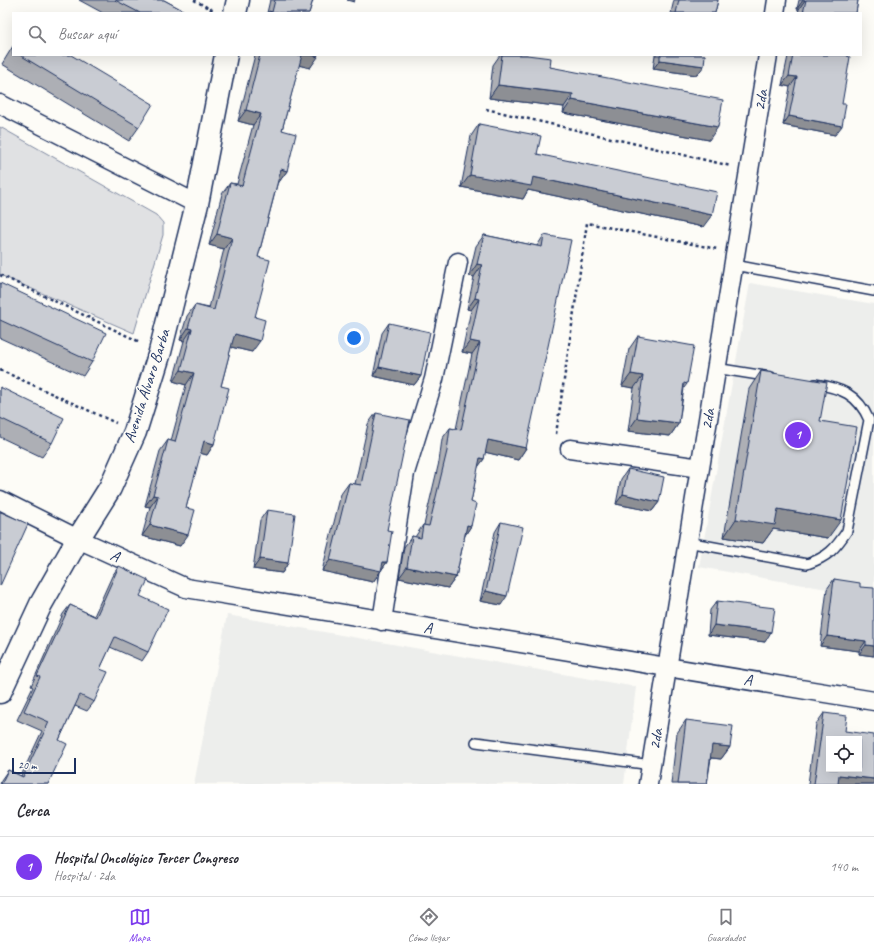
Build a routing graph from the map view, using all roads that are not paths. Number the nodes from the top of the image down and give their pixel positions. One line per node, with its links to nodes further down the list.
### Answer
1 (238, 0): 3 (street)
2 (777, 0): 4 (street)
3 (235, 12)
4 (775, 12)
5 (226, 56): 8 (street, Avenida Álvaro Barba)
6 (768, 56): 9 (street, 2da)
7 (0, 104): 8 (street)
8 (197, 204): 18 (street, Avenida Álvaro Barba)
9 (734, 259): 11 (lane); 12 (street, 2da)
10 (458, 262): 20 (street)
11 (874, 291)
12 (715, 368): 13 (lane); 16 (street, 2da)
13 (784, 379)
14 (806, 382): 19 (lane)
15 (570, 449): 16 (street)
16 (700, 468): 19 (street, 2da)
17 (0, 500): 18 (street, A)
18 (78, 539): 20 (street, A); 22 (street, Avenida Álvaro Barba)
19 (687, 542): 21 (street, 2da)
20 (382, 621): 21 (street, A)
21 (668, 667): 23 (street, A); 25 (street, 2da)
22 (0, 692)
23 (874, 701)
24 (476, 742): 25 (lane)
25 (652, 765): 26 (street, 2da)
26 (648, 784)

